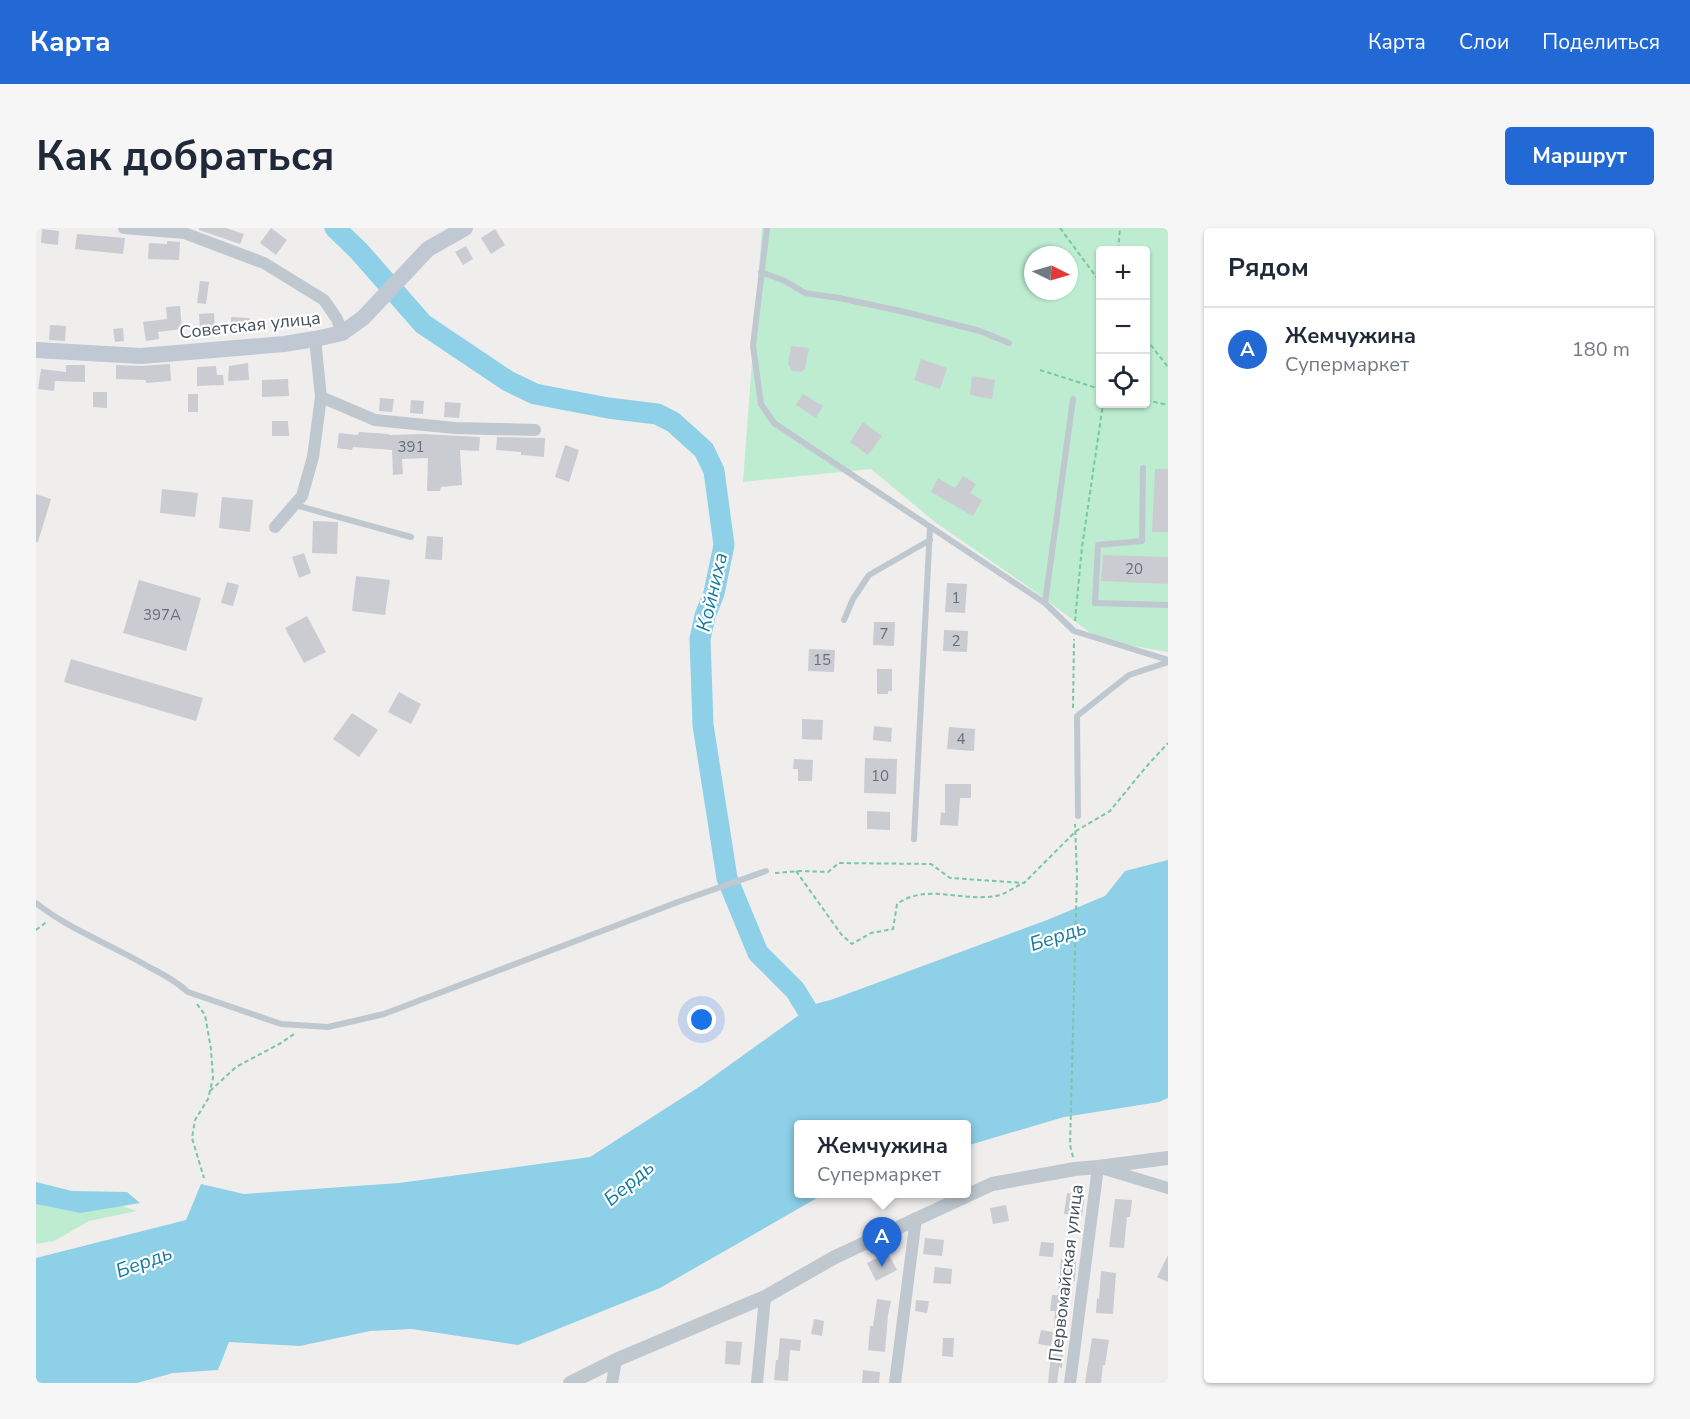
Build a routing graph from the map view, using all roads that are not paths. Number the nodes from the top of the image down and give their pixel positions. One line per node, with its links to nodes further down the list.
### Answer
1 (124, 228): 5 (street)
2 (465, 228): 5 (main road, Советская улица)
3 (767, 228): 4 (lane)
4 (761, 272): 7 (lane); 15 (lane)
5 (342, 333): 6 (main road, Советская улица)
6 (315, 339): 8 (main road, Советская улица); 9 (street)
7 (1010, 343)
8 (36, 350)
9 (321, 397): 11 (street); 13 (street)
10 (1073, 399): 18 (lane)
11 (535, 430)
12 (1143, 468): 19 (lane)
13 (294, 505): 14 (street); 16 (lane)
14 (275, 526)
15 (930, 527): 17 (lane); 18 (lane)
16 (411, 537)
17 (930, 540): 20 (lane); 23 (lane)
18 (1045, 603): 21 (lane)
19 (1168, 605)
20 (844, 620)
21 (1168, 661): 22 (lane)
22 (1078, 816)
23 (914, 839)
24 (766, 871): 25 (lane)
25 (36, 903)
26 (1168, 1158): 27 (street)
27 (1098, 1167): 28 (street, Первомайская улица); 29 (street); 38 (street, Первомайская улица)
28 (1168, 1188)
29 (971, 1193)
30 (961, 1198): 31 (street)
31 (916, 1218): 32 (street); 37 (street)
32 (765, 1297): 33 (street); 36 (street)
33 (616, 1360): 34 (street); 35 (street)
34 (570, 1383)
35 (612, 1383)
36 (758, 1383)
37 (895, 1383)
38 (1070, 1383)

